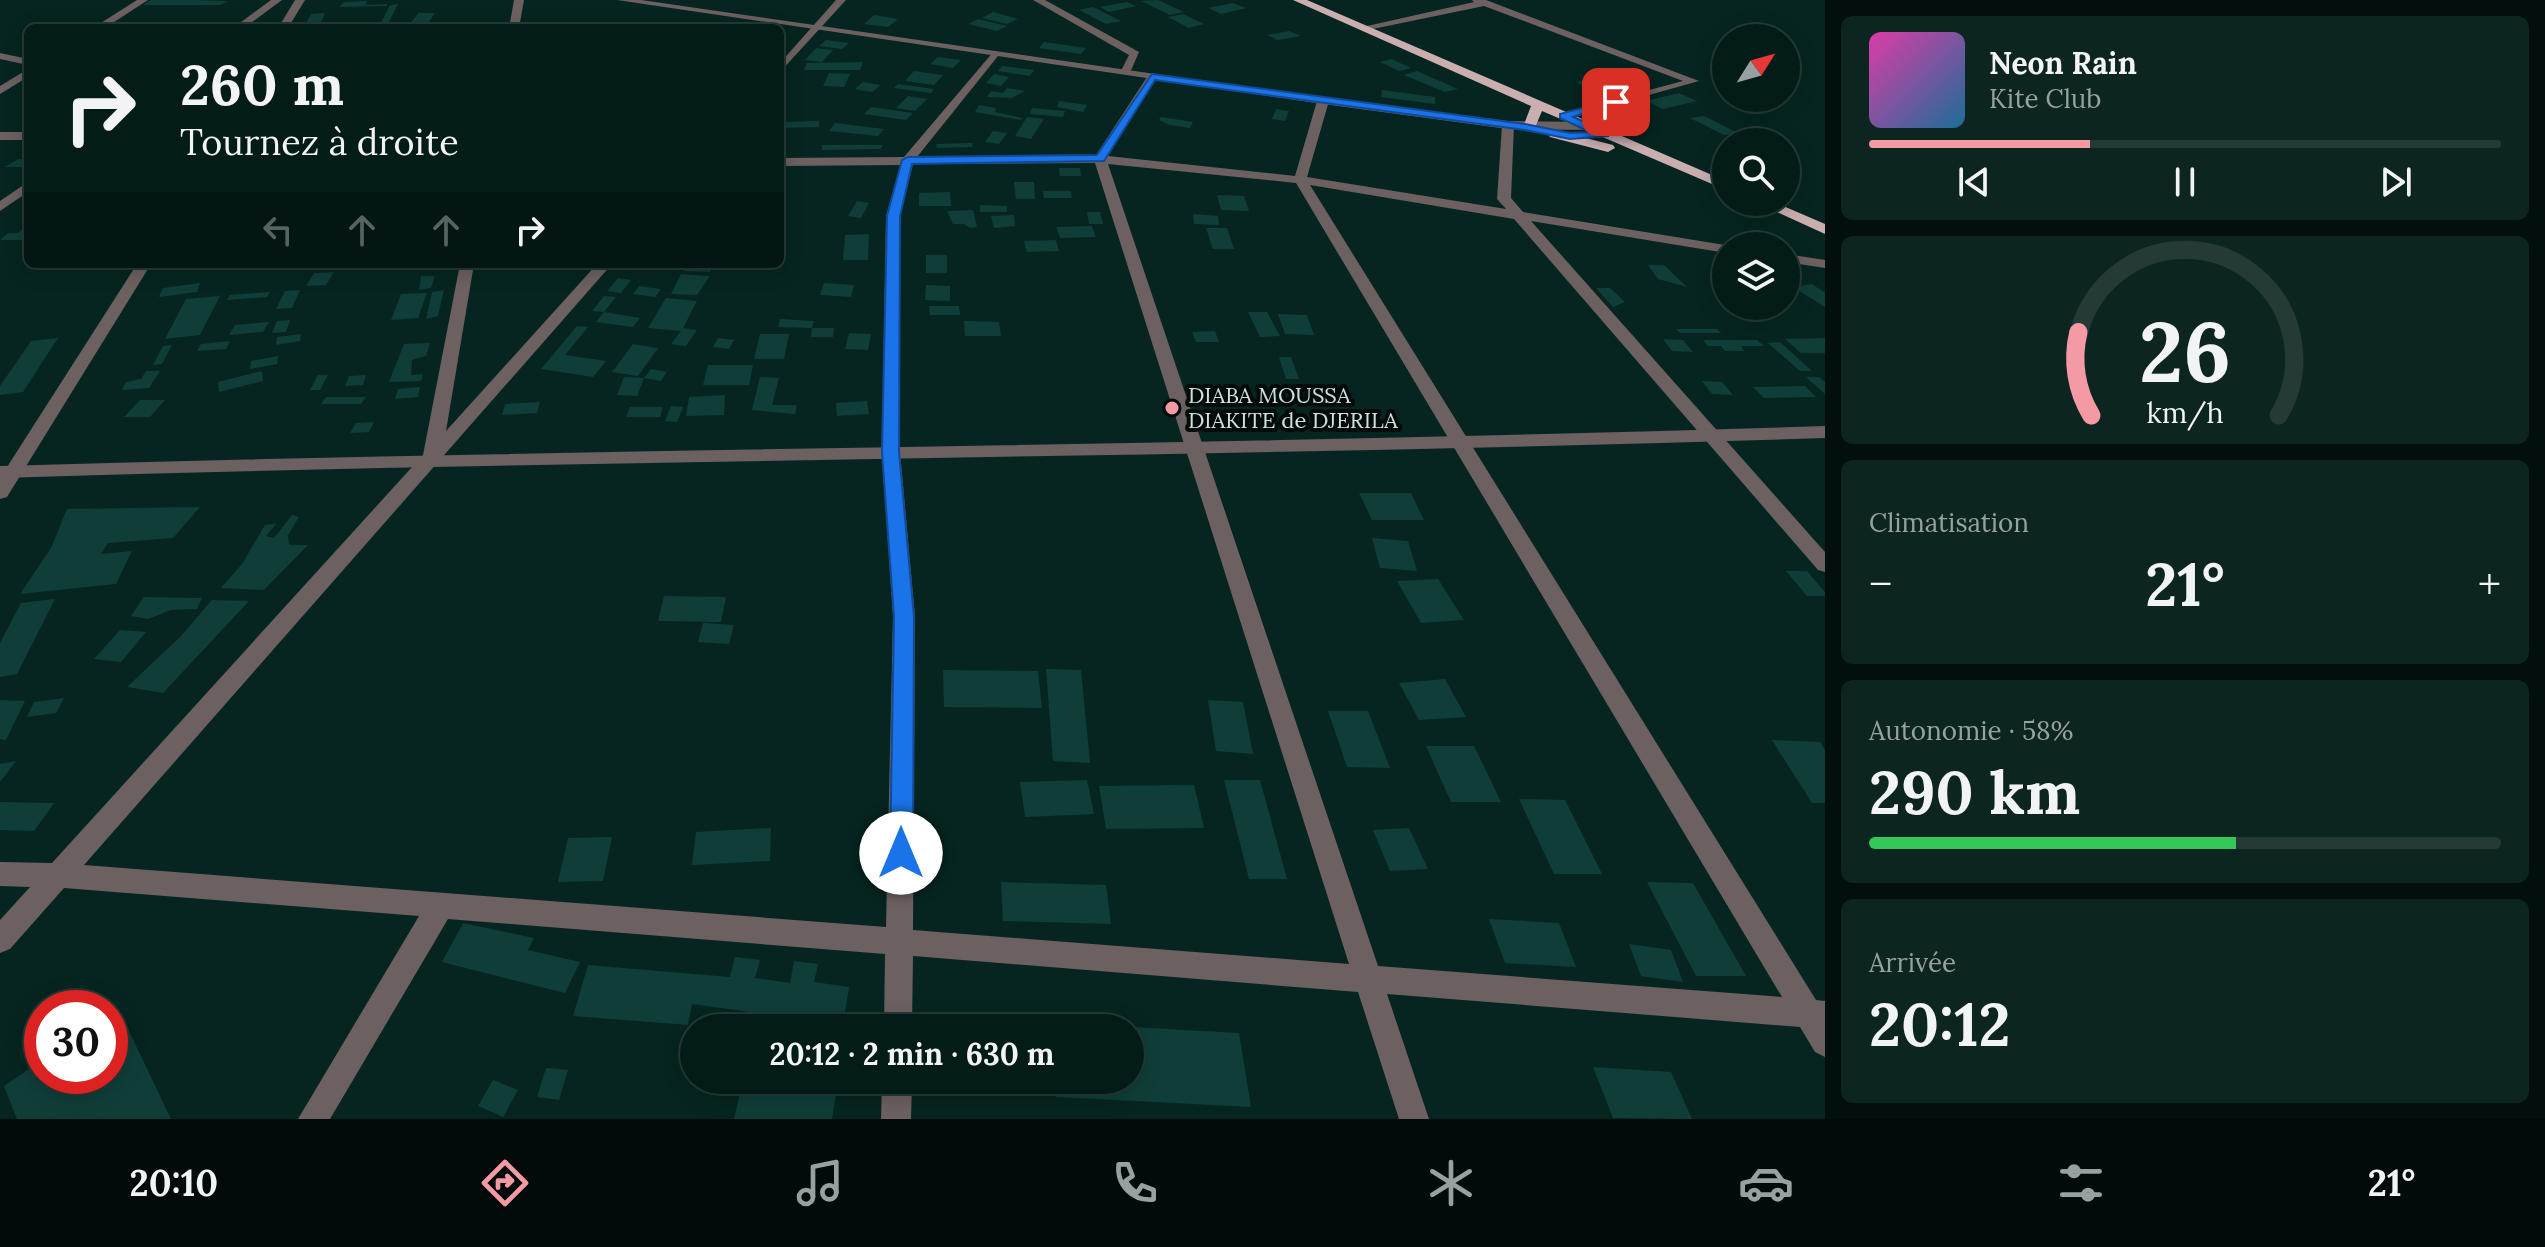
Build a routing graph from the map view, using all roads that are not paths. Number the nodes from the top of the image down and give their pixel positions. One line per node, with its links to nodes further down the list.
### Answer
1 (143, 0): 10 (street)
2 (279, 0): 11 (street); 12 (street)
3 (300, 0): 13 (street)
4 (519, 0): 14 (street)
5 (622, 0): 15 (street)
6 (841, 0): 18 (street)
7 (1038, 0): 27 (street)
8 (1298, 0): 17 (highway)
9 (1481, 1): 17 (street); 33 (street)
10 (104, 24)
11 (244, 24)
12 (284, 24)
13 (285, 24)
14 (515, 24)
15 (783, 24)
16 (784, 24): 18 (street)
17 (1363, 28): 32 (highway)
18 (816, 29): 19 (street); 21 (street)
19 (994, 54): 27 (street); 41 (street)
20 (784, 55): 21 (street)
21 (793, 55): 24 (street)
22 (0, 56): 23 (street)
23 (24, 61)
24 (784, 65)
25 (24, 71): 29 (street)
26 (24, 73): 30 (street)
27 (1125, 73): 28 (street)
28 (1152, 77): 31 (street); 40 (street)
29 (0, 79)
30 (0, 91)
31 (1323, 101): 34 (street); 44 (street)
32 (1538, 105): 33 (highway); 34 (highway)
33 (1563, 116): 35 (highway)
34 (1521, 126): 35 (street); 36 (street); 49 (street)
35 (1586, 126): 37 (highway)
36 (1555, 134): 37 (street); 43 (highway)
37 (1604, 134): 43 (highway)
38 (0, 136): 39 (street)
39 (24, 136)
40 (1100, 159): 41 (street); 44 (street); 60 (street)
41 (908, 160): 42 (street); 61 (street)
42 (784, 162)
43 (1673, 163): 45 (highway)
44 (1300, 180): 49 (street); 59 (street)
45 (1712, 180)
46 (24, 189): 47 (street)
47 (0, 207)
48 (1795, 216): 50 (highway)
49 (1521, 218): 51 (street); 58 (street)
50 (1825, 229)
51 (1712, 247)
52 (1800, 260): 53 (street)
53 (1825, 264)
54 (141, 268): 63 (street)
55 (466, 268): 62 (street)
56 (601, 268): 62 (street)
57 (1825, 432): 58 (street)
58 (1710, 435): 59 (street); 65 (street)
59 (1461, 444): 60 (street); 73 (street)
60 (1194, 447): 61 (street); 71 (street)
61 (891, 452): 62 (street); 70 (street)
62 (431, 459): 63 (street); 67 (street)
63 (6, 472): 64 (street)
64 (0, 493)
65 (1825, 565)
66 (0, 874): 67 (street)
67 (58, 875): 68 (street); 69 (street)
68 (441, 905): 70 (street); 76 (street)
69 (0, 940)
70 (900, 942): 71 (street); 72 (street)
71 (1369, 979): 73 (street); 78 (street)
72 (898, 1014)
73 (1816, 1015): 74 (street)
74 (1825, 1042)
75 (897, 1094): 77 (street)
76 (313, 1119)
77 (896, 1119)
78 (1414, 1119)

